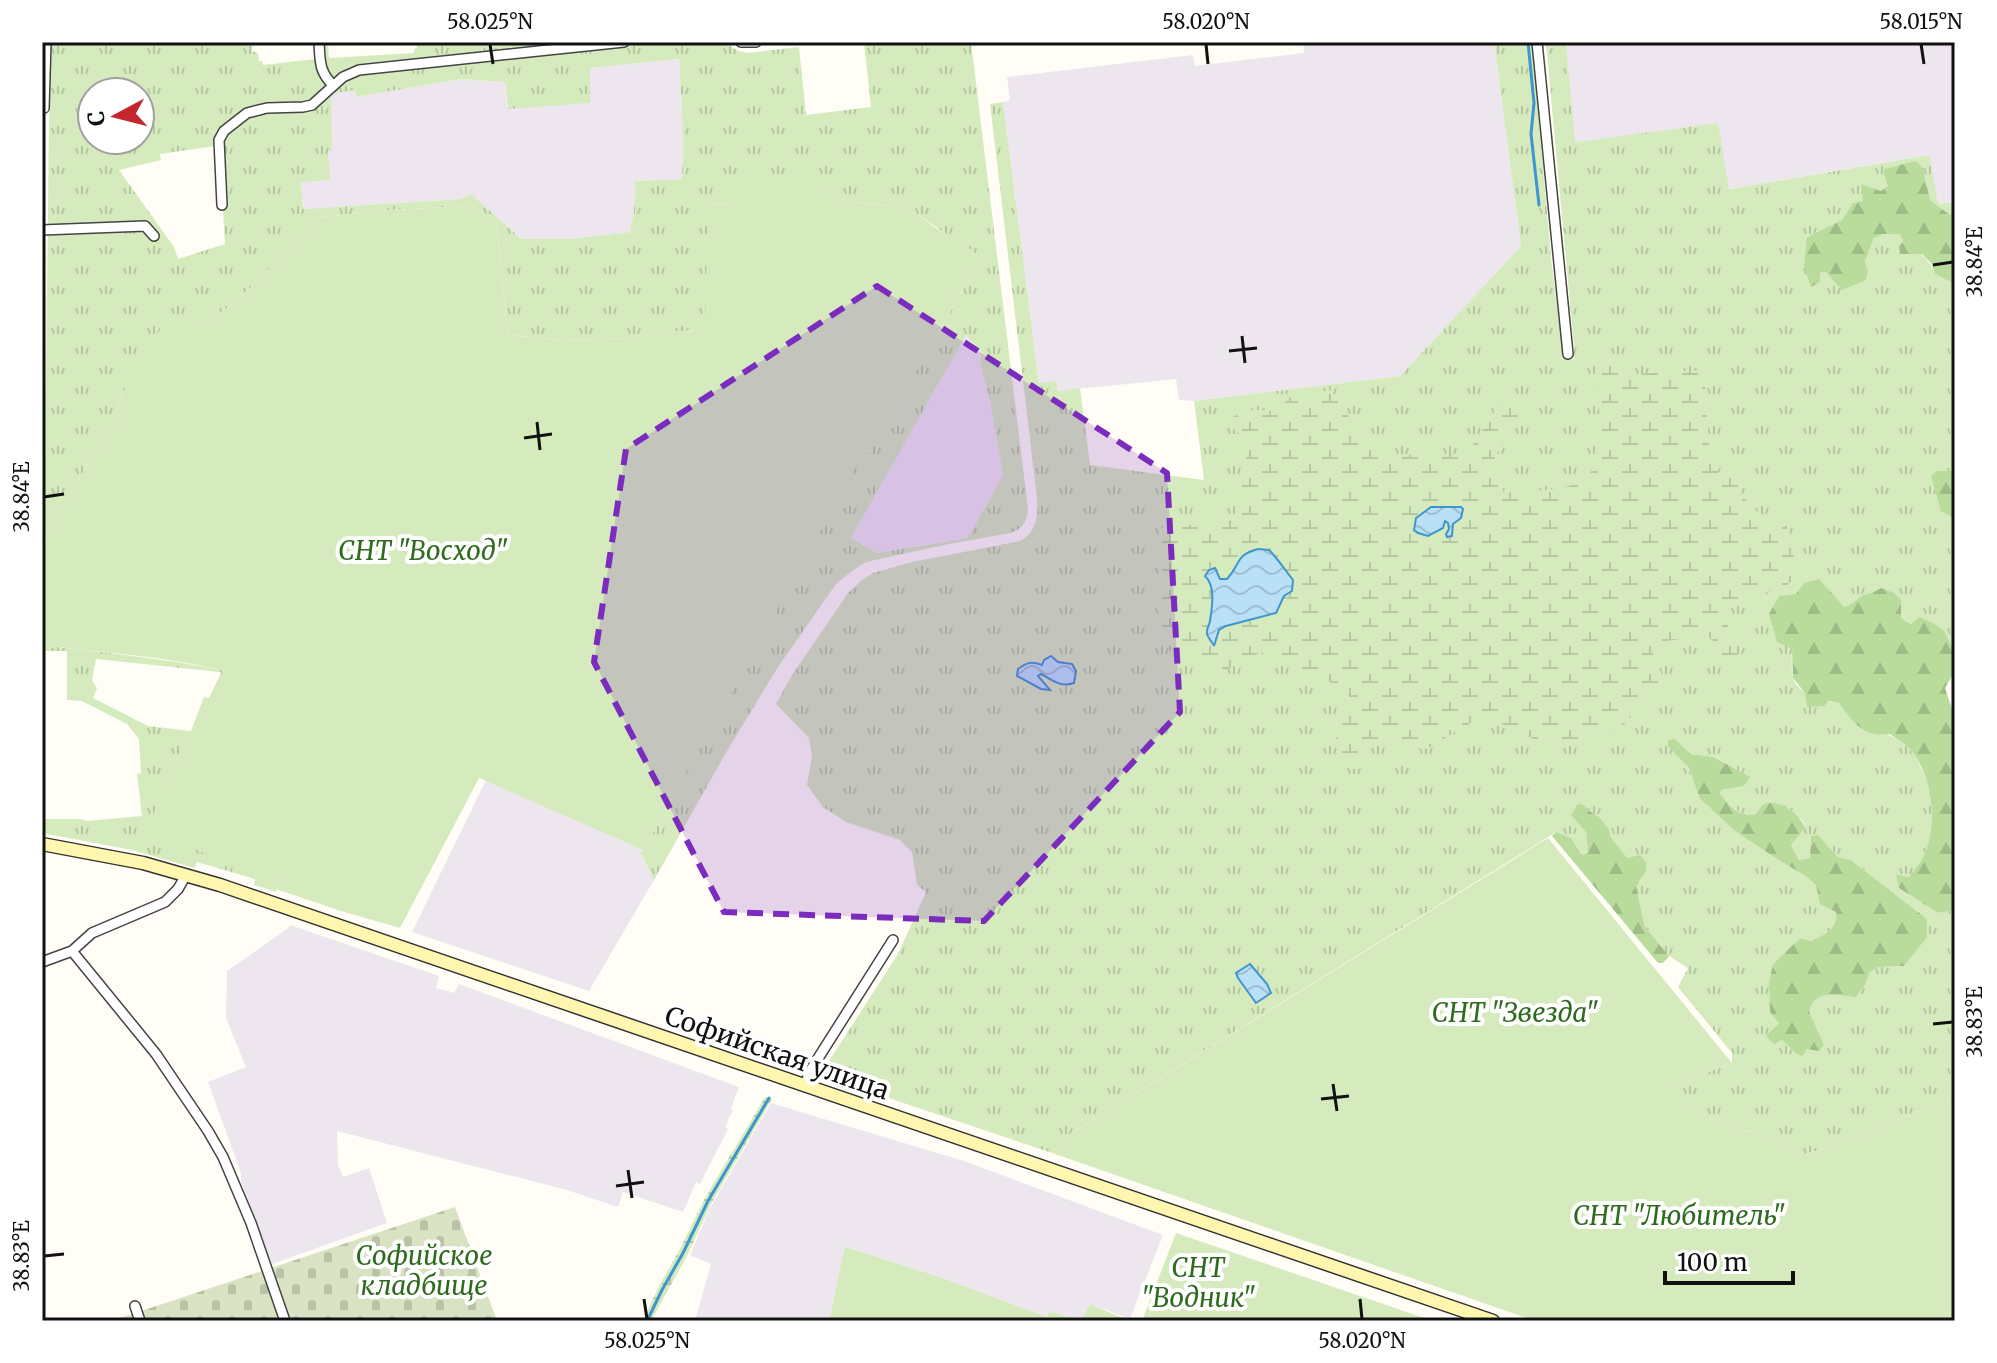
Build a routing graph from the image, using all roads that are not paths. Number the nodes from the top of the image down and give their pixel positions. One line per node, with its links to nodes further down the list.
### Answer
1 (46, 42): 8 (street)
2 (319, 42): 7 (street)
3 (624, 42): 7 (street)
4 (741, 42): 5 (street)
5 (756, 42)
6 (1537, 42): 12 (street)
7 (333, 85): 9 (street)
8 (43, 108)
9 (222, 205)
10 (42, 230): 11 (street)
11 (154, 236)
12 (1568, 354)
13 (42, 844): 14 (main road, Софийская улица)
14 (186, 875): 16 (street); 18 (main road, Софийская улица)
15 (893, 940): 18 (street)
16 (72, 951): 17 (street); 21 (street)
17 (42, 962)
18 (805, 1086): 22 (main road, Софийская улица)
19 (135, 1306): 20 (street)
20 (140, 1321)
21 (285, 1321)
22 (1493, 1321)

